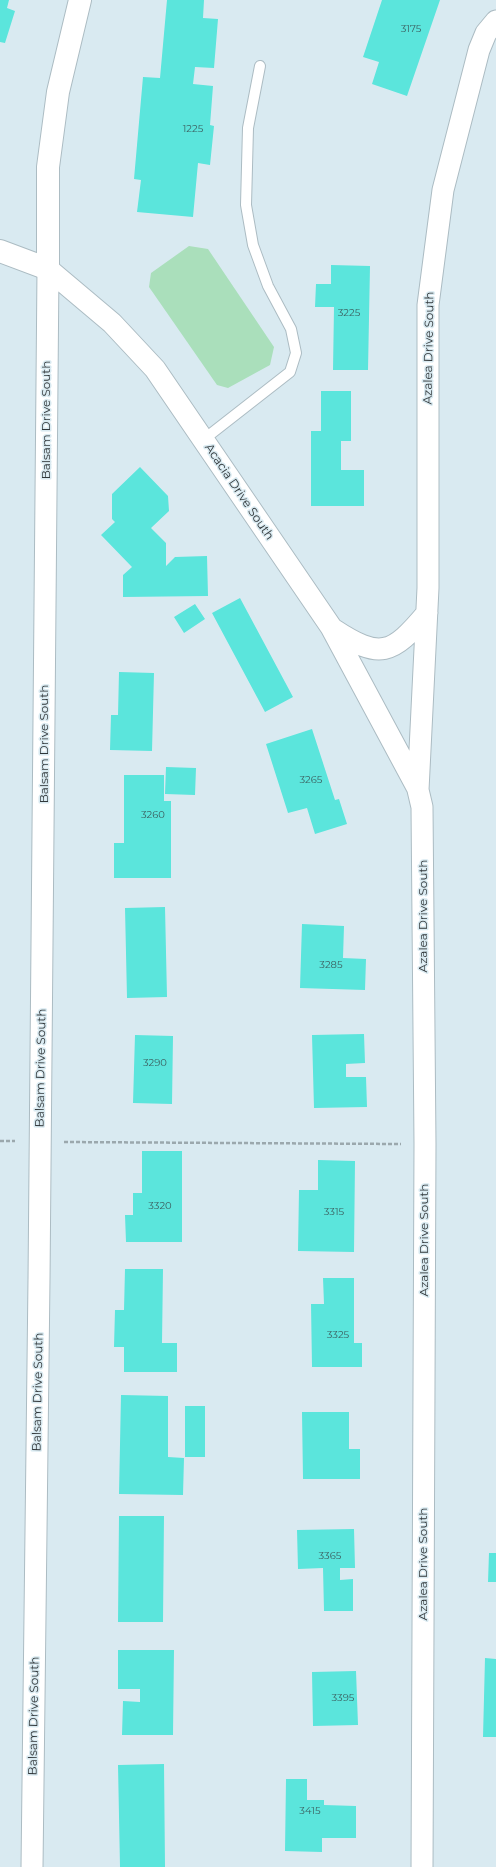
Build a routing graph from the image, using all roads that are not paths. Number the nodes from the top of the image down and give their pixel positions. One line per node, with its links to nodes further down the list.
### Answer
1 (80, 0): 5 (street)
2 (496, 21): 7 (street, Azalea Drive South)
3 (260, 66): 6 (lane)
4 (0, 251): 5 (street, Acacia Drive South)
5 (48, 269): 6 (street, Acacia Drive South); 10 (street, Balsam Drive South)
6 (203, 440): 8 (street, Acacia Drive South)
7 (427, 613): 8 (street); 9 (street, Azalea Drive South)
8 (331, 627): 9 (street, Acacia Drive South)
9 (418, 790): 11 (street, Azalea Drive South)
10 (32, 1867)
11 (422, 1867)

